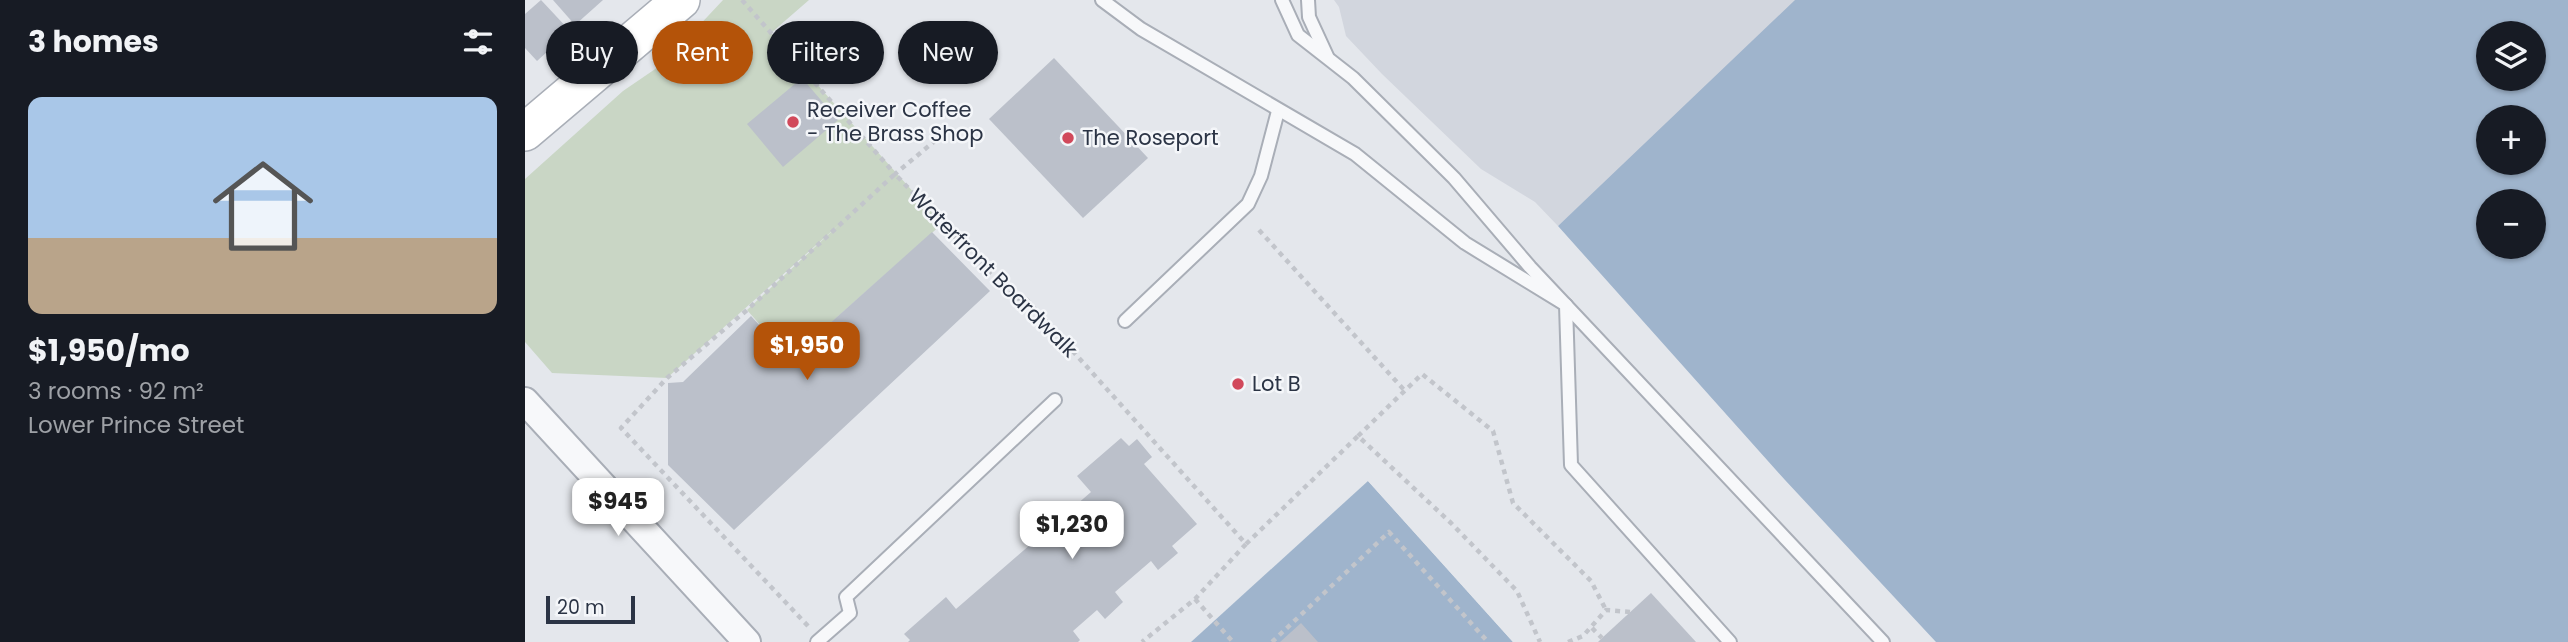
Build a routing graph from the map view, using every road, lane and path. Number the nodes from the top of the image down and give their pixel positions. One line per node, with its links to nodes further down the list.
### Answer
1 (681, 0): 8 (street)
2 (742, 0): 10 (path)
3 (1102, 0): 7 (lane)
4 (1282, 0): 6 (lane)
5 (1308, 0): 6 (lane)
6 (1328, 59): 12 (lane)
7 (1277, 111): 12 (lane); 13 (lane)
8 (525, 132)
9 (942, 135): 10 (path)
10 (895, 174): 18 (path, Waterfront Boardwalk); 24 (path, Waterfront Boardwalk)
11 (1259, 230): 14 (path)
12 (1566, 305): 32 (lane); 33 (lane)
13 (1125, 321)
14 (1405, 391): 17 (path); 20 (path)
15 (1055, 400): 24 (lane)
16 (525, 401): 25 (street)
17 (1358, 436): 18 (path); 30 (path)
18 (1246, 544): 19 (path)
19 (1195, 599): 26 (path); 27 (path)
20 (1606, 610): 21 (path); 22 (path)
21 (1630, 612)
22 (1592, 628): 23 (path); 31 (path)
23 (1602, 638)
24 (819, 641)
25 (747, 642)
26 (1142, 642)
27 (1233, 642)
28 (1272, 642): 29 (path)
29 (1488, 642)
30 (1540, 642)
31 (1567, 642)
32 (1730, 642)
33 (1883, 642)

